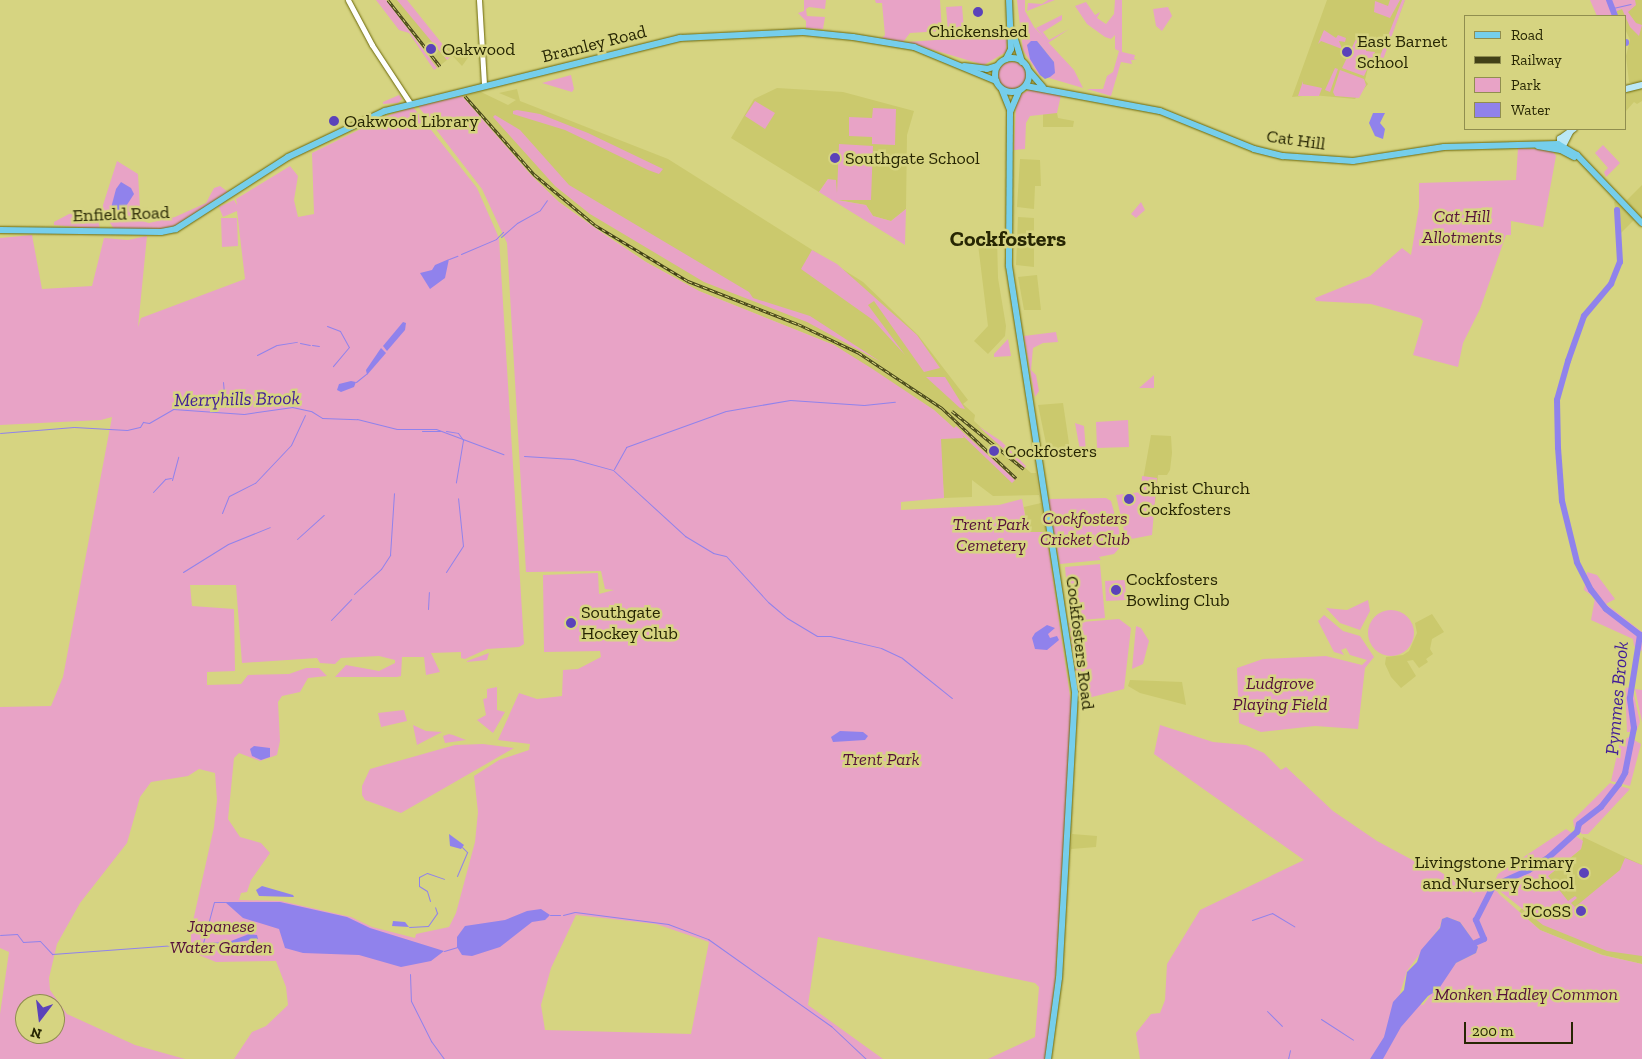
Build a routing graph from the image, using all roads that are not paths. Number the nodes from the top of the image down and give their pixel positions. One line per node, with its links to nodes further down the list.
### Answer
1 (348, 0): 18 (street)
2 (479, 0): 12 (street)
3 (1009, 0): 4 (main road)
4 (1010, 13): 5 (main road); 6 (main road)
5 (1006, 59): 6 (main road); 8 (main road)
6 (1022, 62): 9 (main road)
7 (964, 66): 8 (main road, Bramley Road); 10 (main road, Bramley Road); 12 (main road, Bramley Road)
8 (997, 66): 10 (main road)
9 (1029, 71): 13 (main road); 14 (main road)
10 (996, 81): 16 (main road)
11 (1642, 84): 15 (main road)
12 (484, 86): 18 (main road, Bramley Road)
13 (1026, 86): 14 (main road, Cat Hill); 17 (main road)
14 (1043, 87): 21 (main road, Cat Hill)
15 (1627, 89)
16 (1002, 90): 17 (main road); 19 (main road, Cockfosters Road)
17 (1019, 91): 19 (main road, Cockfosters Road)
18 (410, 103): 22 (main road, Bramley Road)
19 (1010, 112): 25 (main road, Cockfosters Road)
20 (1572, 130): 21 (main road)
21 (1561, 146): 23 (main road)
22 (233, 193): 24 (main road, Enfield Road)
23 (1642, 223)
24 (0, 230)
25 (1048, 1059)

